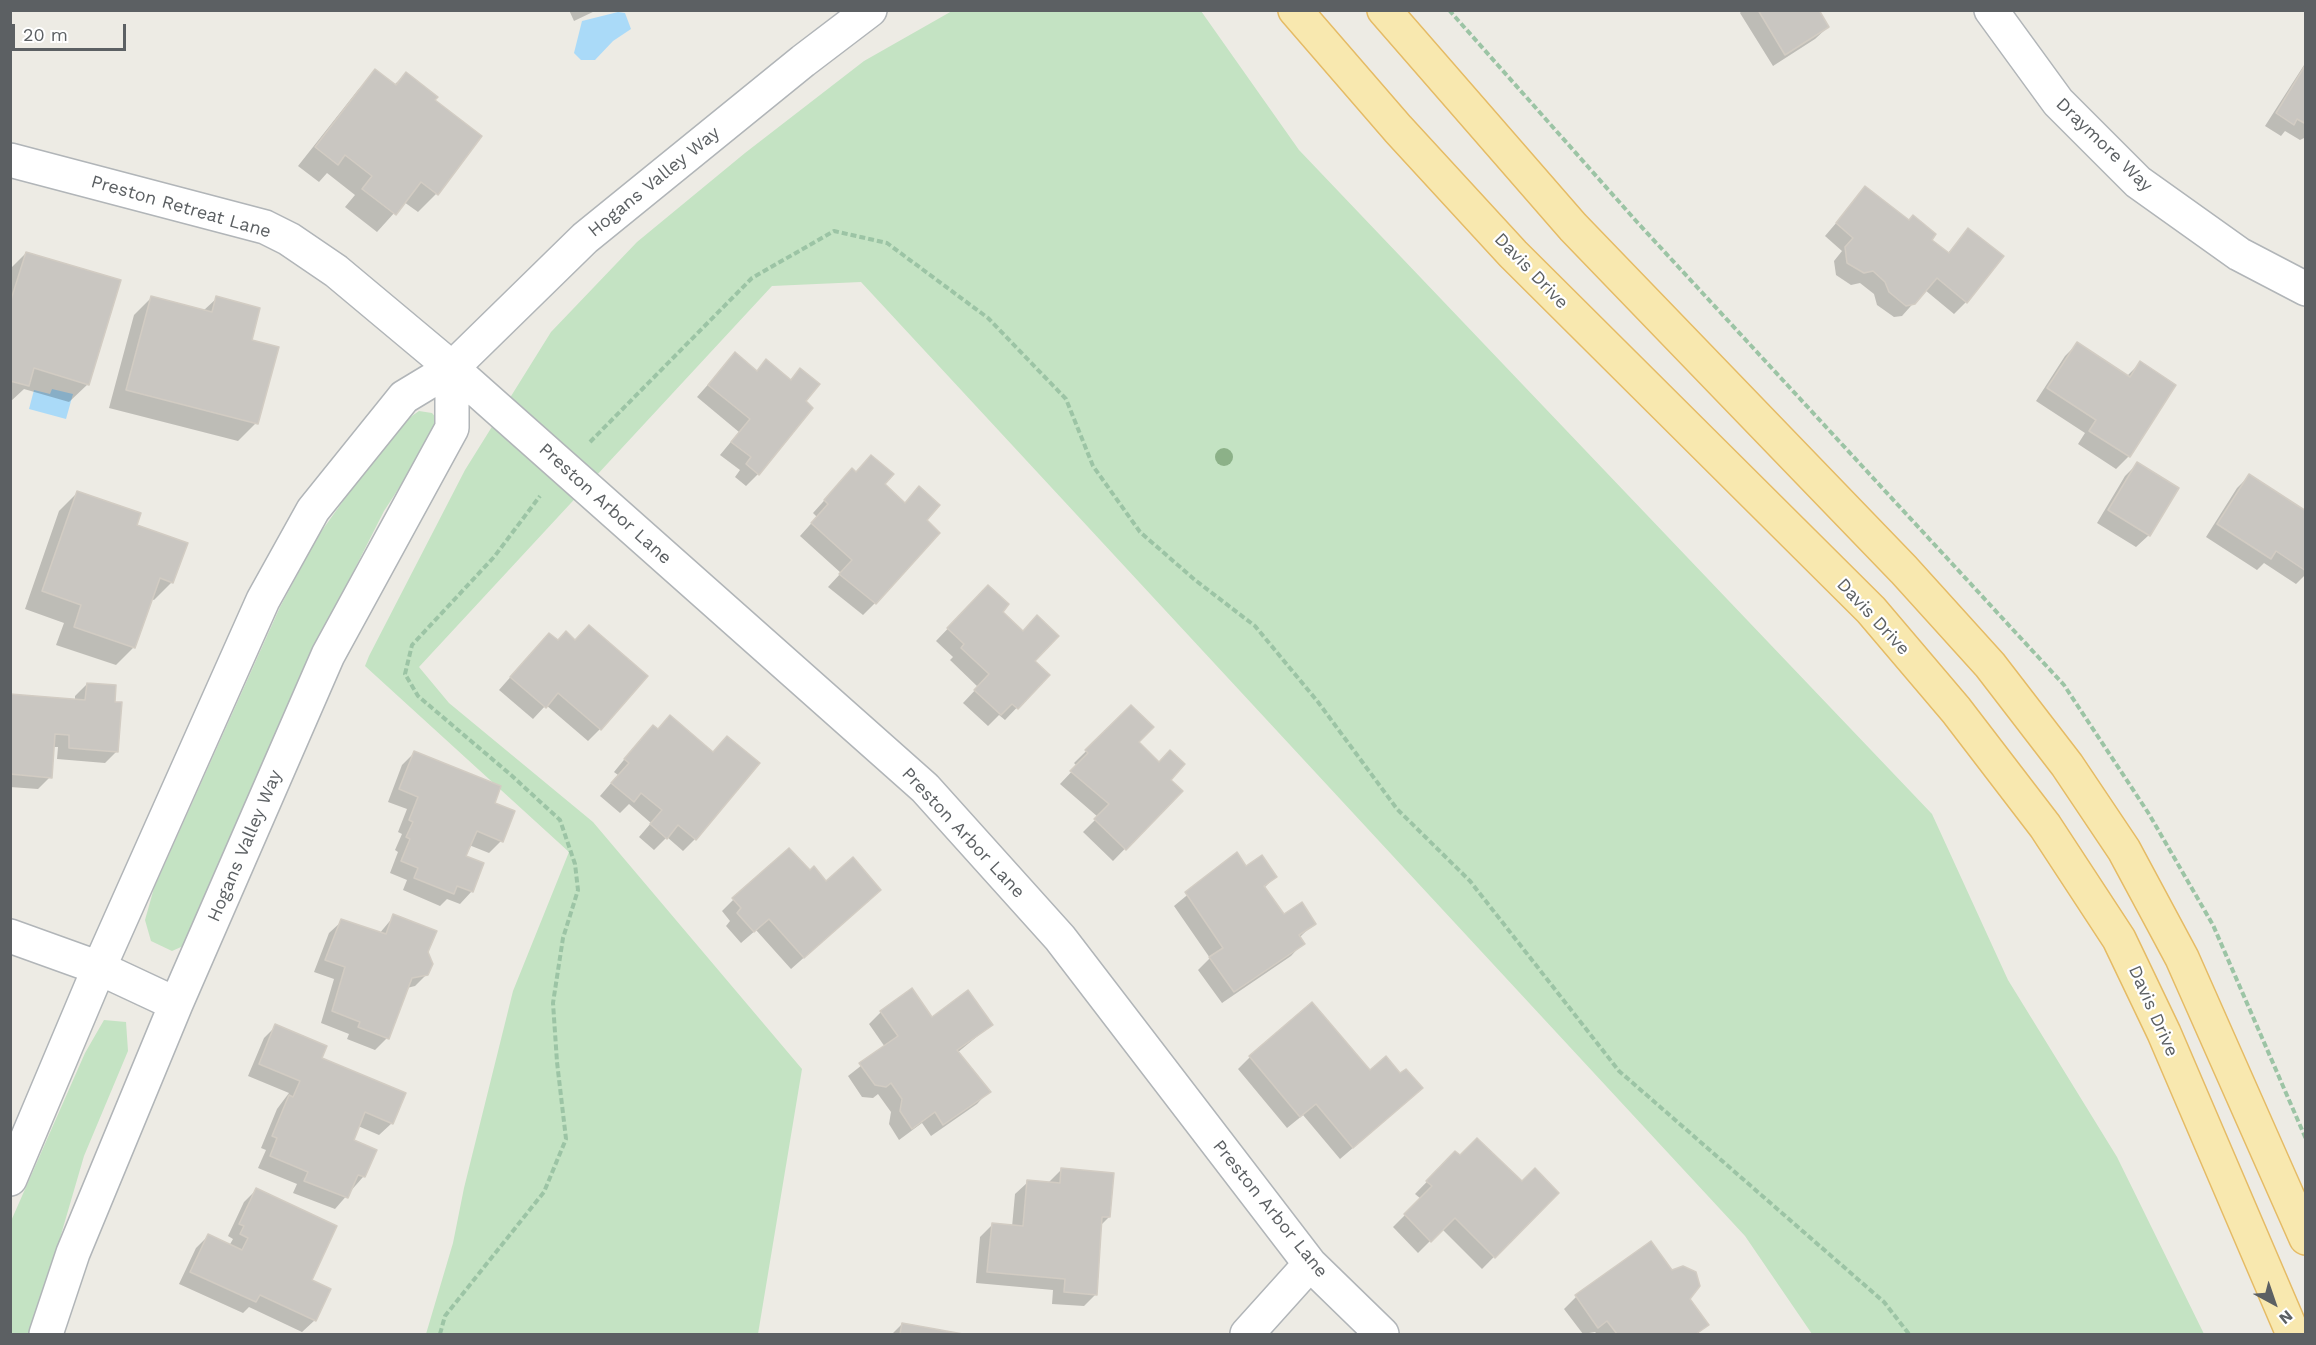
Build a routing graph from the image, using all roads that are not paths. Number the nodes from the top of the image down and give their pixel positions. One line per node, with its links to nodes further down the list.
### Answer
1 (870, 10): 7 (street, Hogans Valley Way)
2 (1295, 10): 17 (main road, Davis Drive)
3 (1384, 10): 12 (main road)
4 (1991, 10): 6 (street, Draymore Way)
5 (10, 160): 7 (street, Preston Retreat Lane)
6 (2306, 289)
7 (452, 368): 9 (street, Hogans Valley Way); 10 (street, Hogans Valley Way); 13 (street, Preston Arbor Lane)
8 (10, 936): 9 (street)
9 (99, 968): 10 (street); 11 (street, Hogans Valley Way)
10 (176, 1004): 14 (street, Hogans Valley Way)
11 (10, 1179)
12 (2306, 1238)
13 (1310, 1264): 15 (street); 16 (street, Preston Arbor Lane)
14 (46, 1335)
15 (1246, 1335)
16 (1382, 1335)
17 (2293, 1335)

